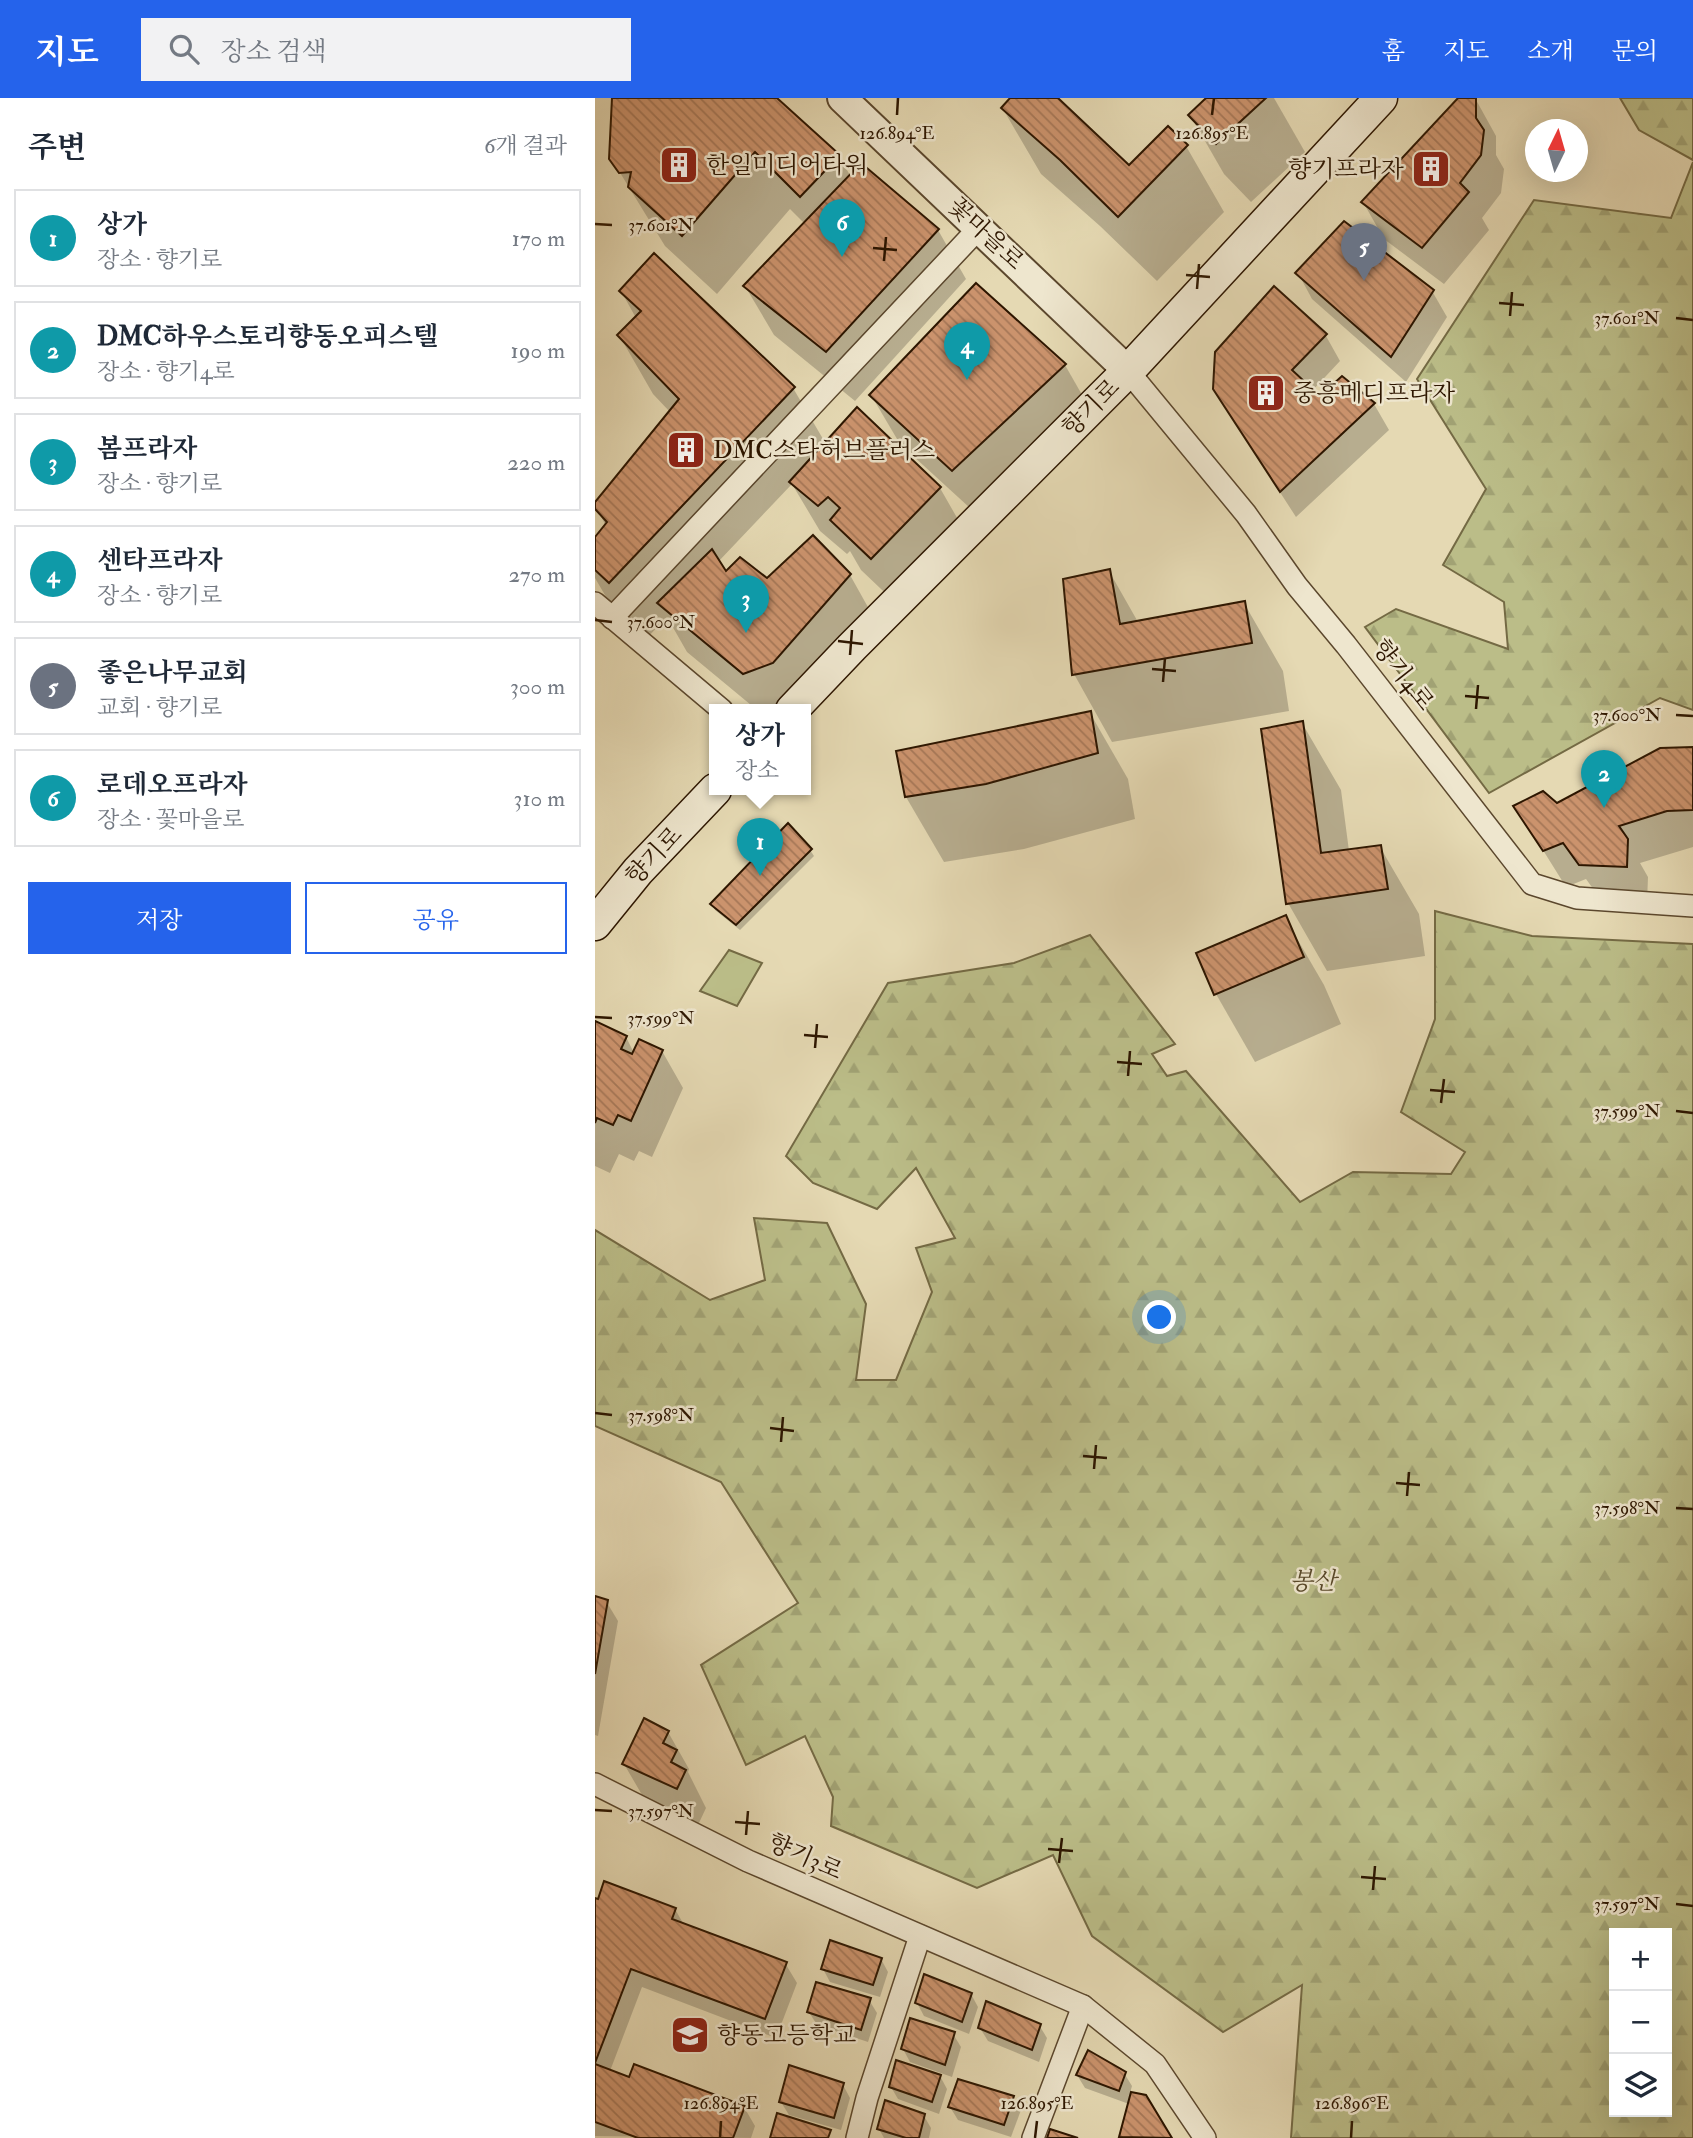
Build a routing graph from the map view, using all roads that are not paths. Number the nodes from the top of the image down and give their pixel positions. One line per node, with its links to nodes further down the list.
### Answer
1 (842, 98): 3 (street, 꽃마을로)
2 (1381, 98): 4 (main road, 향기로)
3 (979, 228): 4 (street, 꽃마을로); 6 (street)
4 (1128, 371): 8 (main road, 향기로); 10 (street, 향기4로)
5 (595, 603): 6 (street)
6 (612, 618): 7 (street)
7 (715, 704)
8 (798, 704)
9 (710, 795): 11 (main road, 향기로)
10 (1693, 906)
11 (595, 923)
12 (595, 1784): 13 (street, 향기3로)
13 (920, 1936): 14 (street, 향기3로); 15 (street)
14 (1083, 2006): 16 (street); 17 (street, 향기3로)
15 (857, 2138)
16 (1033, 2138)
17 (1205, 2138)

